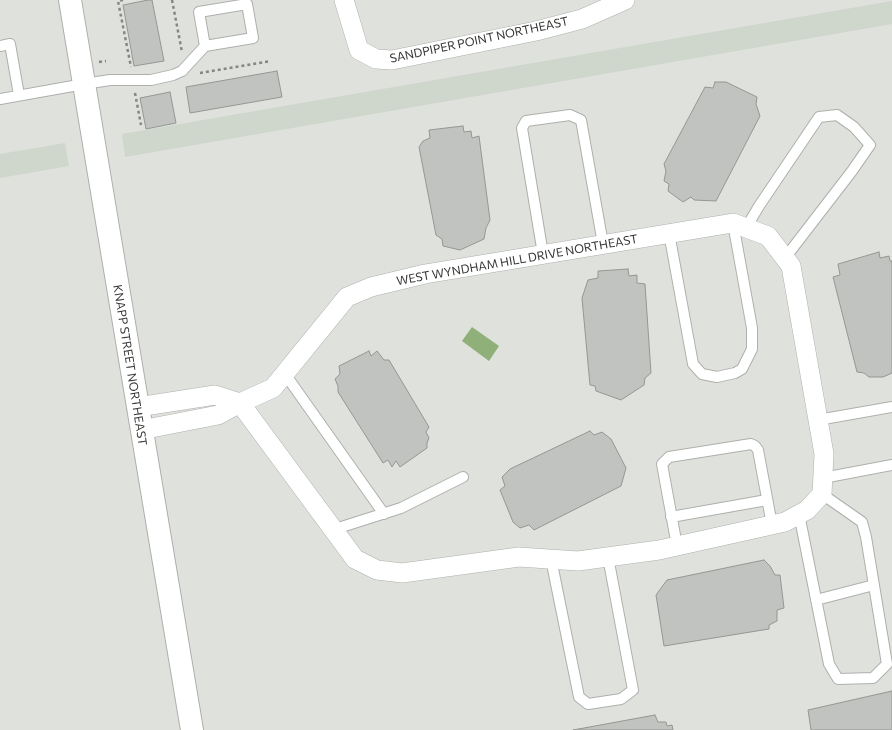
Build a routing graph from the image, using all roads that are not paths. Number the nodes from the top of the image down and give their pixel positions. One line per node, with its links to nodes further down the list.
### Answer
1 (70, 0): 7 (main road, KNAPP STREET NORTHEAST)
2 (344, 0): 3 (street, SANDPIPER POINT NORTHEAST)
3 (625, 0)
4 (247, 2): 6 (lane); 6 (lane)
5 (0, 46): 8 (lane)
6 (205, 46): 7 (lane)
7 (84, 84): 8 (lane); 17 (main road, KNAPP STREET NORTHEAST)
8 (19, 95): 9 (lane)
9 (0, 99)
10 (740, 225): 11 (street, WEST WYNDHAM HILL DRIVE NORTHEAST); 11 (lane); 14 (street, WEST WYNDHAM HILL DRIVE NORTHEAST); 14 (lane)
11 (669, 233): 12 (street, WEST WYNDHAM HILL DRIVE NORTHEAST)
12 (603, 244): 13 (street, WEST WYNDHAM HILL DRIVE NORTHEAST); 13 (lane)
13 (542, 254): 15 (street, WEST WYNDHAM HILL DRIVE NORTHEAST)
14 (785, 258): 19 (street)
15 (285, 374): 16 (street, WEST WYNDHAM HILL DRIVE NORTHEAST); 25 (lane)
16 (240, 403): 17 (street); 20 (street, WEST WYNDHAM HILL DRIVE NORTHEAST); 29 (street)
17 (138, 408): 20 (main road, KNAPP STREET NORTHEAST)
18 (892, 408): 19 (lane)
19 (818, 420): 23 (street)
20 (141, 430): 35 (main road, KNAPP STREET NORTHEAST)
21 (892, 465): 23 (lane)
22 (463, 477): 25 (lane)
23 (822, 486): 26 (street); 33 (lane)
24 (767, 500): 27 (lane); 27 (lane); 28 (lane)
25 (384, 514): 29 (lane)
26 (799, 514): 28 (street); 34 (lane)
27 (671, 517): 30 (lane)
28 (772, 524): 30 (street)
29 (332, 530): 32 (street)
30 (676, 546): 31 (street)
31 (608, 557): 32 (street); 32 (lane)
32 (551, 559)
33 (874, 585): 34 (lane); 34 (lane)
34 (816, 600)
35 (192, 730)

